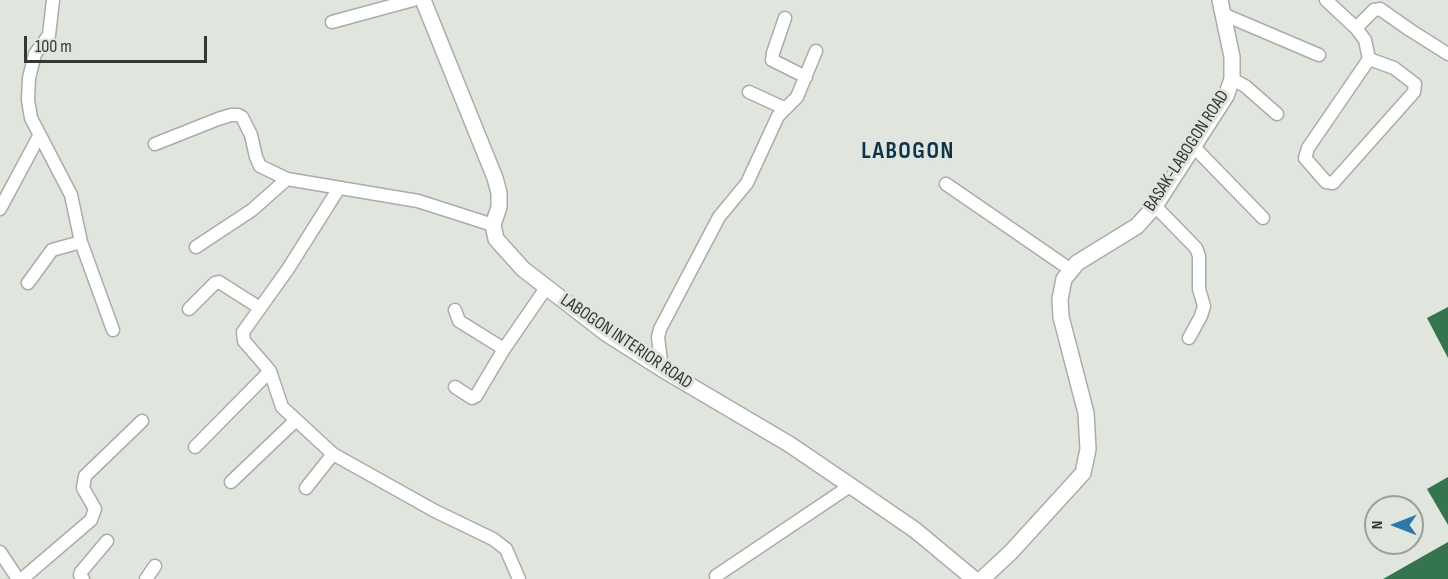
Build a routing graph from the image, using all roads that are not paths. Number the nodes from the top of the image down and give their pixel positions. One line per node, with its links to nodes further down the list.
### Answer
1 (53, 0): 19 (street)
2 (413, 0): 8 (street)
3 (423, 0): 28 (street)
4 (1220, 0): 6 (street, BASAK-LABOGON ROAD)
5 (1326, 0): 9 (street)
6 (1225, 15): 12 (street); 15 (street, BASAK-LABOGON ROAD)
7 (785, 18): 14 (street)
8 (332, 21)
9 (1356, 28): 11 (street); 13 (street)
10 (816, 51): 14 (street)
11 (1448, 54)
12 (1319, 55)
13 (1369, 59): 13 (street)
14 (806, 77): 17 (street)
15 (1232, 79): 18 (street); 21 (street, BASAK-LABOGON ROAD)
16 (749, 92): 17 (street)
17 (784, 108): 40 (street)
18 (1277, 114)
19 (39, 136): 26 (street); 29 (street)
20 (155, 144): 22 (street)
21 (1194, 146): 25 (street, BASAK-LABOGON ROAD); 27 (street)
22 (287, 179): 24 (street); 30 (street)
23 (946, 184): 31 (street)
24 (339, 188): 28 (street); 34 (street)
25 (1155, 206): 31 (street, BASAK-LABOGON ROAD); 38 (street)
26 (0, 210)
27 (1263, 218)
28 (493, 225): 33 (street, LABOGON INTERIOR ROAD)
29 (81, 242): 32 (street); 37 (street)
30 (196, 247)
31 (1071, 270): 59 (street)
32 (28, 283)
33 (546, 288): 39 (street); 40 (street, LABOGON INTERIOR ROAD)
34 (260, 308): 35 (street); 41 (street)
35 (189, 309)
36 (454, 310): 39 (street)
37 (113, 330)
38 (1189, 338)
39 (504, 349): 42 (street)
40 (662, 369): 48 (street, LABOGON INTERIOR ROAD)
41 (270, 371): 44 (street); 45 (street)
42 (454, 387)
43 (142, 421): 54 (street)
44 (295, 421): 46 (street); 47 (street)
45 (195, 447)
46 (333, 454): 49 (street); 57 (street)
47 (231, 482)
48 (850, 486): 53 (street); 58 (street, LABOGON INTERIOR ROAD)
49 (306, 488)
50 (107, 541): 55 (street)
51 (0, 552): 54 (street)
52 (154, 566): 56 (street)
53 (716, 576)
54 (20, 579)
55 (83, 579)
56 (146, 579)
57 (519, 579)
58 (974, 579)
59 (982, 579)

